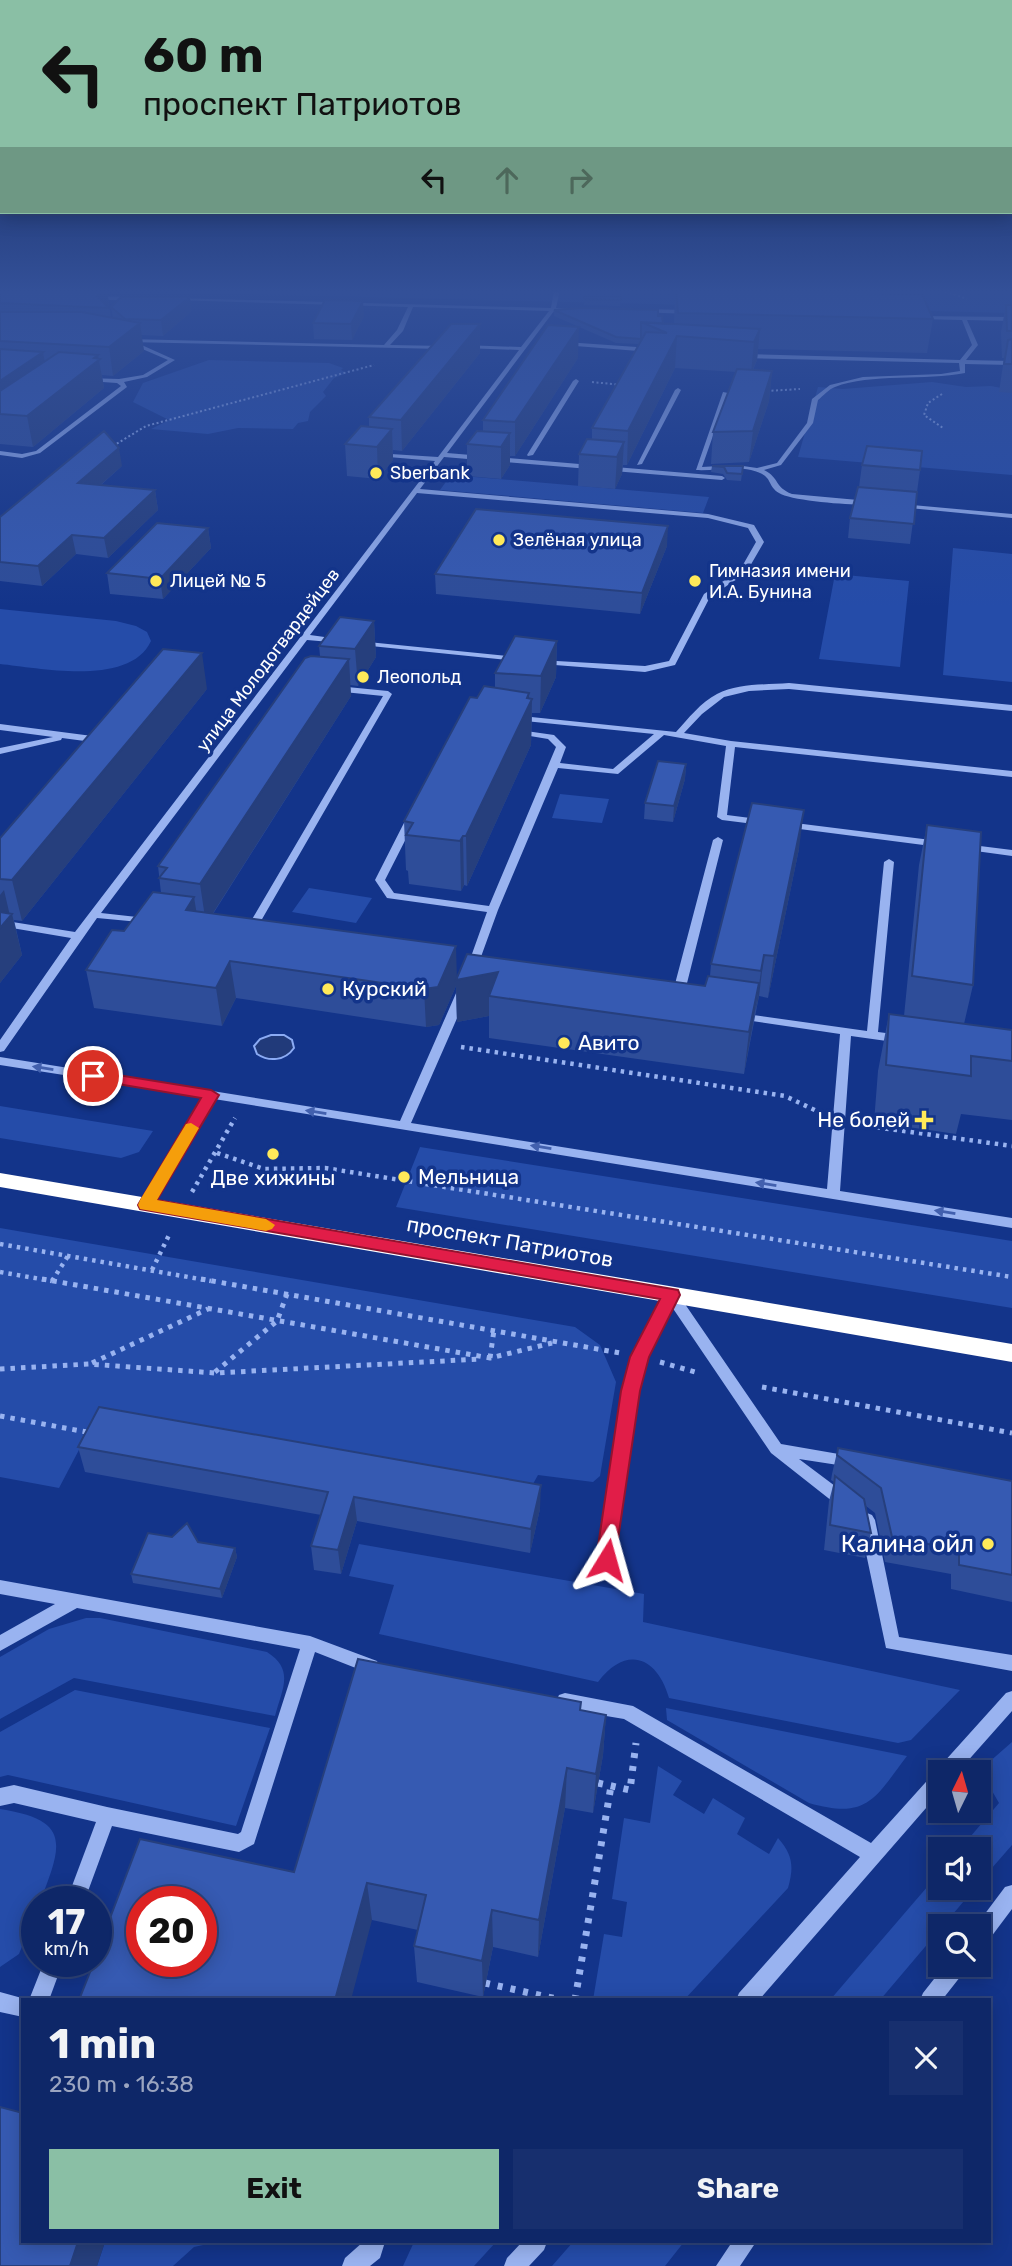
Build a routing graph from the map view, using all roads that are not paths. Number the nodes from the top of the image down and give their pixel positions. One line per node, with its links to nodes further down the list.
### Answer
1 (112, 396): 7 (street)
2 (487, 396): 9 (street, улица Молодогвардейцев)
3 (567, 396): 10 (street)
4 (675, 396): 11 (street)
5 (724, 396): 12 (street)
6 (821, 396): 13 (street)
7 (0, 453)
8 (366, 453): 9 (street)
9 (443, 454): 10 (street); 14 (street); 15 (street, улица Молодогвардейцев)
10 (530, 455): 11 (street)
11 (639, 464): 12 (street)
12 (698, 469): 13 (street)
13 (756, 470): 16 (street)
14 (722, 478)
15 (415, 491): 19 (street, улица Молодогвардейцев); 19 (lane)
16 (884, 504)
17 (897, 505): 18 (street)
18 (1012, 516)
19 (305, 637): 20 (street, улица Молодогвардейцев)
20 (270, 683): 21 (street); 40 (street, улица Молодогвардейцев)
21 (283, 684)
22 (322, 688): 44 (street)
23 (1012, 709): 29 (street)
24 (502, 716): 27 (street)
25 (0, 727): 28 (lane)
26 (499, 729): 33 (street)
27 (662, 732): 29 (street); 33 (lane)
28 (68, 736): 31 (street); 32 (lane)
29 (677, 736): 30 (street)
30 (731, 744): 34 (street); 37 (street)
31 (0, 751)
32 (99, 751)
33 (555, 765): 39 (lane)
34 (1012, 774)
35 (415, 809): 39 (street)
36 (718, 840): 50 (street)
37 (1012, 853)
38 (888, 862): 54 (street)
39 (493, 910): 48 (lane)
40 (94, 915): 41 (street); 46 (street, улица Молодогвардейцев)
41 (155, 922)
42 (0, 923): 46 (street)
43 (235, 932): 44 (street)
44 (249, 933): 45 (street)
45 (262, 935)
46 (78, 936): 56 (street, улица Молодогвардейцев)
47 (460, 964): 48 (street)
48 (473, 965): 59 (street)
49 (662, 1005): 50 (street)
50 (675, 1007): 51 (street)
51 (688, 1009)
52 (728, 1015): 53 (street)
53 (846, 1032): 54 (street); 61 (lane)
54 (872, 1035): 55 (street)
55 (910, 1041)
56 (0, 1048)
57 (0, 1061): 58 (street, one-way to 57)
58 (211, 1095): 59 (street, one-way to 58); 62 (street)
59 (404, 1126): 61 (street, one-way to 59)
60 (0, 1180): 62 (highway, проспект Патриотов)
61 (833, 1194): 63 (street, one-way to 61)
62 (146, 1205): 64 (highway, проспект Патриотов)
63 (1012, 1223)
64 (671, 1295): 65 (highway, проспект Патриотов); 66 (street); 68 (street)
65 (1012, 1353)
66 (776, 1449): 67 (street); 73 (street)
67 (868, 1464)
68 (607, 1560)
69 (0, 1587): 70 (street)
70 (77, 1600): 71 (street); 72 (street)
71 (310, 1643): 74 (street); 80 (street)
72 (0, 1644)
73 (1012, 1663)
74 (391, 1670)
75 (548, 1698): 81 (street)
76 (1012, 1699): 77 (street)
77 (958, 1760)
78 (928, 1792): 81 (street)
79 (0, 1797): 80 (street)
80 (107, 1816): 82 (street)
81 (872, 1854): 88 (street)
82 (81, 1886)
83 (1012, 1894): 84 (street)
84 (991, 1921)
85 (47, 1977): 87 (street)
86 (948, 1977): 89 (street)
87 (40, 1998)
88 (748, 1998)
89 (932, 1998)
90 (0, 2002): 91 (street)
91 (21, 2007)
92 (374, 2243): 95 (street)
93 (535, 2243): 96 (street)
94 (744, 2243): 97 (street)
95 (354, 2266)
96 (515, 2266)
97 (727, 2266)

